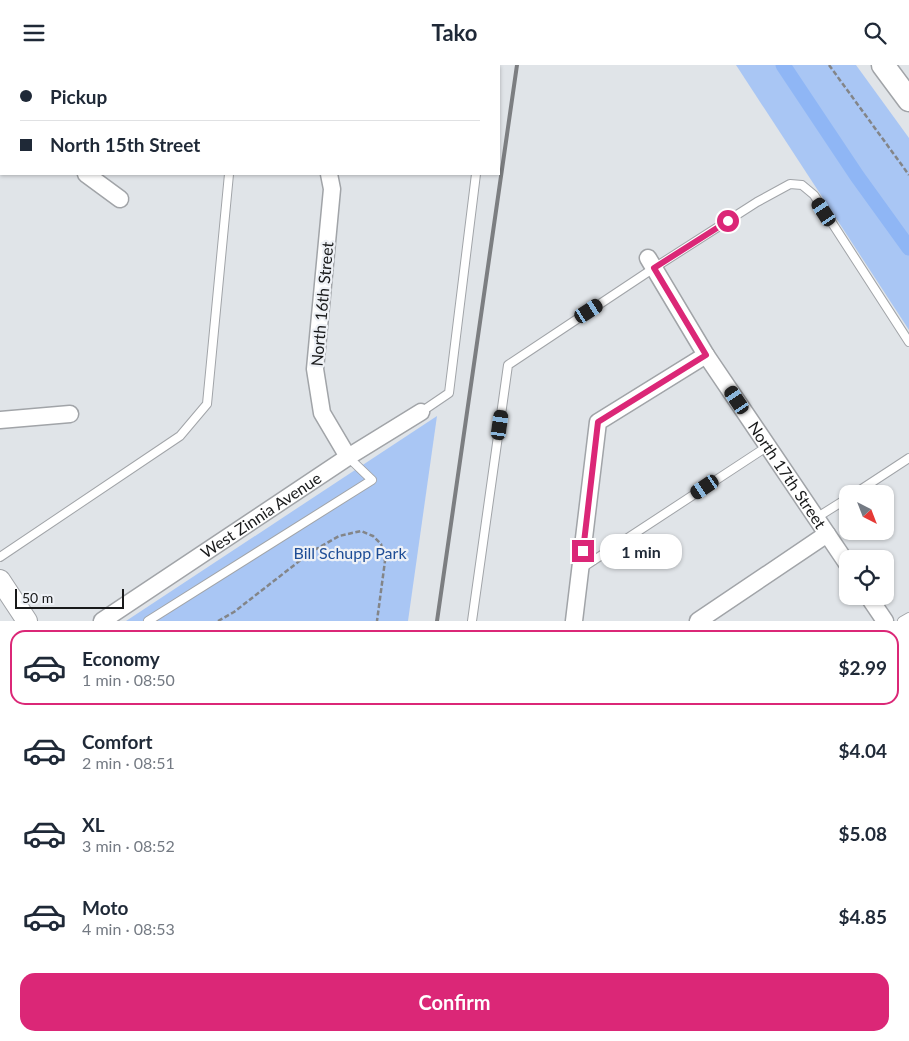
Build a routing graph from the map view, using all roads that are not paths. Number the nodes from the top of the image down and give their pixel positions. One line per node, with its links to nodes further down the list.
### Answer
1 (883, 65): 2 (main road)
2 (909, 101)
3 (87, 175): 7 (street)
4 (229, 175): 22 (lane)
5 (329, 175): 15 (street, North 16th Street)
6 (476, 175): 11 (lane)
7 (120, 199)
8 (651, 263): 9 (lane); 10 (street, North 17th Street); 30 (lane)
9 (909, 342)
10 (706, 355): 14 (street, North 17th Street); 23 (street)
11 (421, 412): 15 (street, West Zinnia Avenue)
12 (70, 414): 13 (street)
13 (0, 421)
14 (768, 446): 19 (street, North 17th Street); 23 (lane)
15 (348, 457): 28 (street, West Zinnia Avenue); 29 (lane)
16 (909, 458): 17 (lane)
17 (868, 485)
18 (839, 504): 19 (lane)
19 (816, 518): 20 (street, North 17th Street)
20 (827, 534): 21 (street, North 17th Street); 32 (street)
21 (839, 552)
22 (0, 557)
23 (581, 569): 31 (street)
24 (0, 580): 27 (street)
25 (874, 605): 33 (street)
26 (909, 617): 34 (lane)
27 (27, 621)
28 (102, 621)
29 (148, 621)
30 (472, 621)
31 (574, 621)
32 (698, 621)
33 (884, 621)
34 (902, 621)

